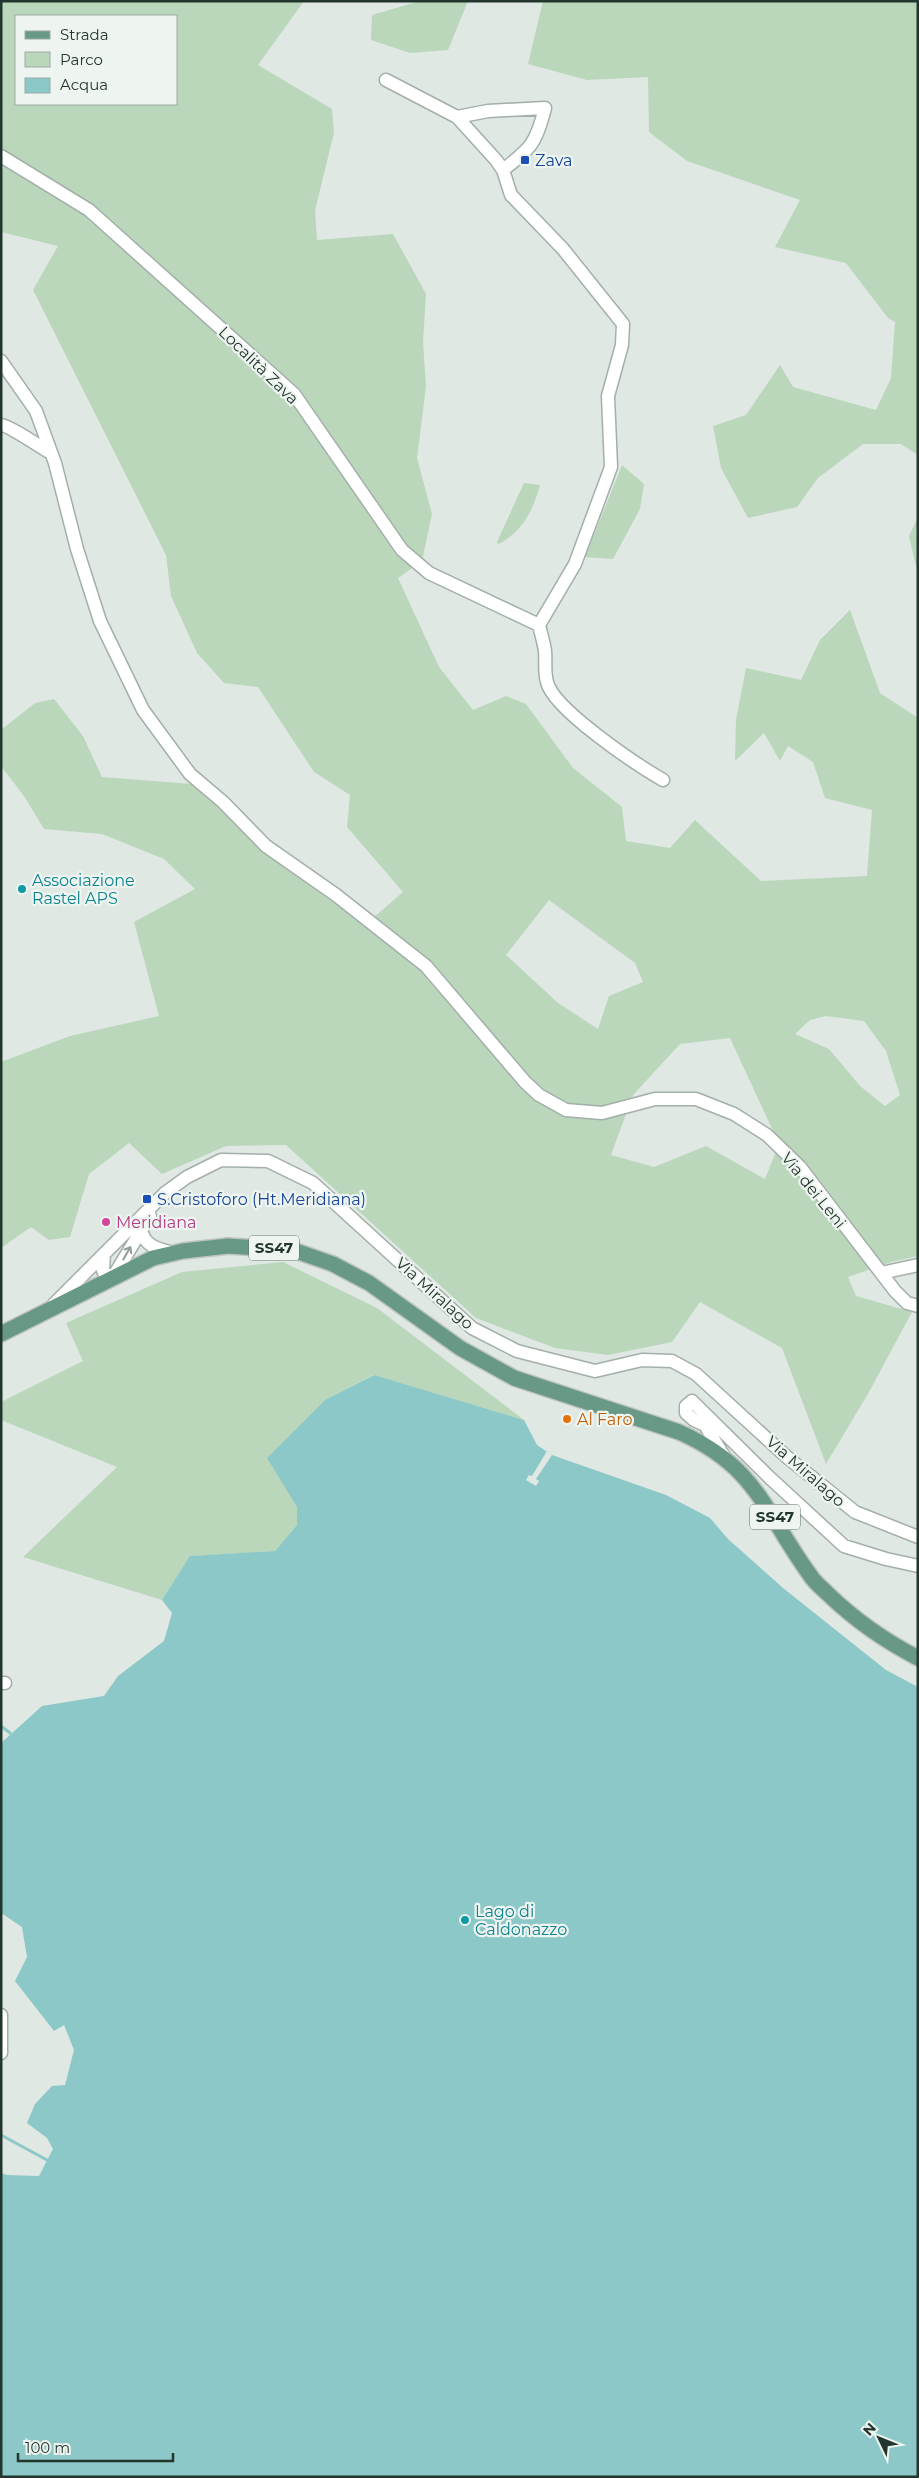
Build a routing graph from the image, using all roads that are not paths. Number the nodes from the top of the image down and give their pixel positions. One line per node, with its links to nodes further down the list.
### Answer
1 (386, 80): 2 (street)
2 (457, 117): 4 (street); 4 (street)
3 (1, 156): 8 (street, Località Zava)
4 (503, 170): 8 (street)
5 (1, 360): 7 (street, Via dei Leni)
6 (1, 425): 7 (street)
7 (51, 453): 15 (street, Via dei Leni)
8 (540, 625): 9 (street)
9 (663, 780)
10 (165, 1193): 11 (street); 13 (street); 21 (street, Via Miralago)
11 (141, 1229): 12 (street); 16 (street, one-way to 11)
12 (173, 1253): 16 (main road, SS47); 20 (main road, SS47)
13 (104, 1254): 16 (street); 18 (street)
14 (918, 1265): 15 (street)
15 (881, 1273): 17 (street, Via dei Leni)
16 (112, 1278): 18 (main road, SS47)
17 (918, 1306)
18 (49, 1310): 19 (main road, SS47)
19 (1, 1334)
20 (726, 1460): 22 (street); 23 (main road, SS47)
21 (918, 1537)
22 (918, 1566)
23 (918, 1658)
24 (1, 2015): 25 (street)
25 (1, 2053)

